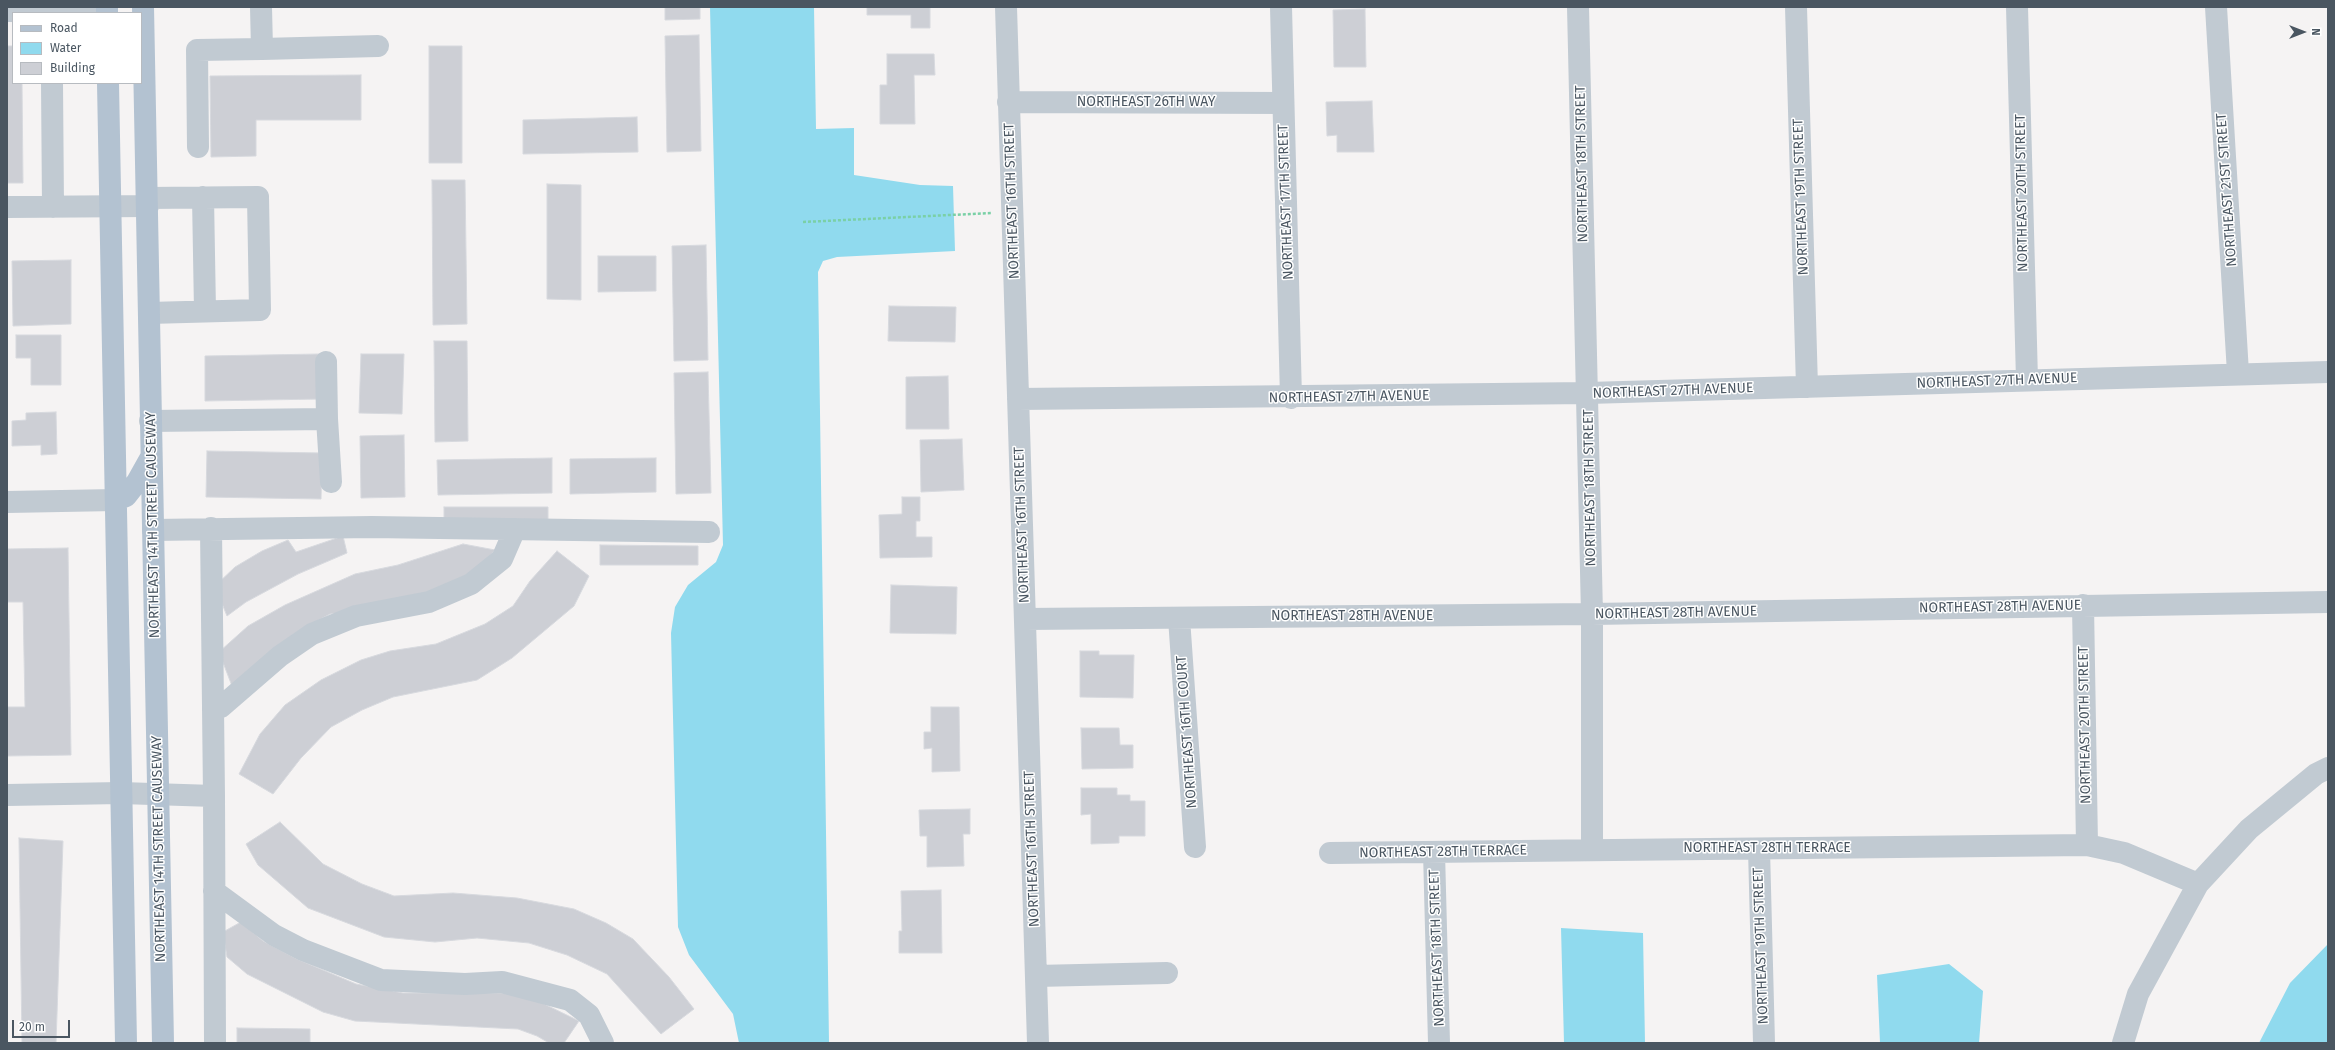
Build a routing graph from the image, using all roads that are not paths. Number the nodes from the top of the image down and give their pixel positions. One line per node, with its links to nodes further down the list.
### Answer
1 (143, 7): 20 (main road, NORTHEAST 14TH STREET CAUSEWAY)
2 (261, 7): 13 (street)
3 (1006, 7): 16 (street, NORTHEAST 16TH STREET)
4 (1281, 7): 17 (street, NORTHEAST 17TH STREET)
5 (1578, 7): 31 (street, NORTHEAST 18TH STREET)
6 (1796, 7): 30 (street, NORTHEAST 19TH STREET)
7 (2017, 7): 29 (street, NORTHEAST 20TH STREET)
8 (2216, 7): 28 (street, NORTHEAST 21ST STREET)
9 (51, 10): 10 (street); 11 (street)
10 (7, 11)
11 (107, 11)
12 (378, 46): 13 (street)
13 (262, 49): 18 (street)
14 (52, 84): 21 (street)
15 (108, 84): 22 (main road)
16 (1008, 102): 17 (street, NORTHEAST 26TH WAY); 33 (street, NORTHEAST 16TH STREET)
17 (1283, 103): 32 (street, NORTHEAST 17TH STREET)
18 (198, 148)
19 (203, 197): 20 (street); 24 (street); 24 (street)
20 (147, 202): 22 (street); 25 (main road, NORTHEAST 14TH STREET CAUSEWAY)
21 (53, 207): 22 (street); 23 (street)
22 (111, 207): 38 (main road)
23 (7, 208)
24 (205, 311): 25 (street)
25 (149, 312): 35 (main road, NORTHEAST 14TH STREET CAUSEWAY)
26 (326, 362): 34 (street)
27 (2328, 372): 28 (street, NORTHEAST 27TH AVENUE)
28 (2238, 373): 29 (street, NORTHEAST 27TH AVENUE)
29 (2027, 380): 30 (street, NORTHEAST 27TH AVENUE)
30 (1807, 387): 31 (street, NORTHEAST 27TH AVENUE)
31 (1588, 393): 32 (street, NORTHEAST 27TH AVENUE); 46 (street, NORTHEAST 18TH STREET)
32 (1291, 398): 33 (street, NORTHEAST 27TH AVENUE)
33 (1018, 399): 48 (street, NORTHEAST 16TH STREET)
34 (327, 419): 35 (street); 37 (street)
35 (150, 421): 36 (main road, NORTHEAST 14TH STREET CAUSEWAY)
36 (152, 456): 38 (main road); 42 (main road, NORTHEAST 14TH STREET CAUSEWAY)
37 (331, 482)
38 (116, 500): 39 (street); 51 (main road)
39 (7, 502)
40 (211, 528): 41 (street); 42 (street); 49 (street)
41 (515, 529): 43 (street); 49 (street)
42 (153, 530): 53 (main road, NORTHEAST 14TH STREET CAUSEWAY)
43 (709, 532)
44 (2328, 602): 45 (street, NORTHEAST 28TH AVENUE)
45 (2083, 605): 46 (street, NORTHEAST 28TH AVENUE); 55 (street, NORTHEAST 20TH STREET)
46 (1592, 614): 47 (street, NORTHEAST 28TH AVENUE); 58 (street, NORTHEAST 18TH STREET)
47 (1179, 618): 48 (street, NORTHEAST 28TH AVENUE); 56 (street, NORTHEAST 16TH COURT)
48 (1024, 619): 64 (street, NORTHEAST 16TH STREET)
49 (213, 710): 54 (street)
50 (2328, 768): 61 (street)
51 (121, 793): 52 (street); 53 (street); 65 (main road)
52 (7, 795)
53 (158, 795): 54 (street); 66 (main road, NORTHEAST 14TH STREET CAUSEWAY)
54 (214, 796): 62 (street)
55 (2087, 845): 57 (street, NORTHEAST 28TH TERRACE); 61 (street, NORTHEAST 28TH TERRACE)
56 (1195, 847)
57 (1759, 849): 58 (street, NORTHEAST 28TH TERRACE); 71 (street, NORTHEAST 19TH STREET)
58 (1592, 850): 59 (street, NORTHEAST 28TH TERRACE)
59 (1434, 852): 60 (street, NORTHEAST 28TH TERRACE); 70 (street, NORTHEAST 18TH STREET)
60 (1330, 853)
61 (2198, 884): 72 (street)
62 (214, 891): 67 (street); 68 (street)
63 (1167, 973): 64 (street)
64 (1036, 976): 69 (street, NORTHEAST 16TH STREET)
65 (126, 1043)
66 (163, 1043)
67 (215, 1043)
68 (603, 1043)
69 (1038, 1043)
70 (1439, 1043)
71 (1764, 1043)
72 (2123, 1043)

